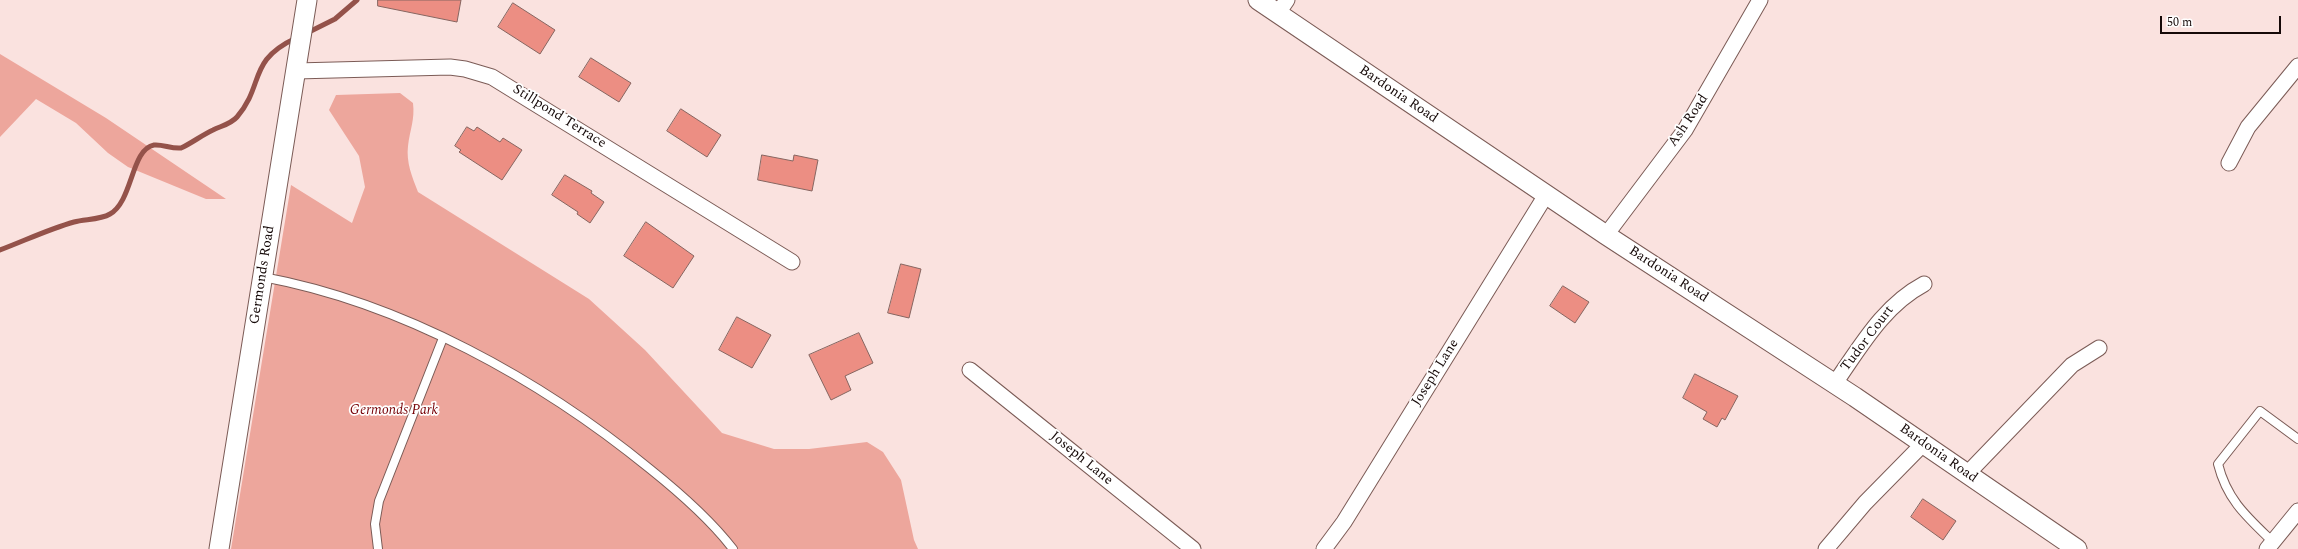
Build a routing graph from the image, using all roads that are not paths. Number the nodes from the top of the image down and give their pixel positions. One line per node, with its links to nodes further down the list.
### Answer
1 (307, 0): 6 (street, Germonds Road)
2 (1258, 0): 4 (street, Bardonia Road)
3 (1760, 0): 9 (street, Ash Road)
4 (1282, 7): 8 (street, Bardonia Road)
5 (2298, 66): 7 (street)
6 (296, 71): 10 (street, Stillpond Terrace); 11 (street, Germonds Road)
7 (2229, 163)
8 (1546, 195): 9 (street, Bardonia Road); 26 (street, Joseph Lane)
9 (1606, 234): 16 (street, Bardonia Road)
10 (792, 262)
11 (263, 277): 13 (lane); 22 (street, Germonds Road)
12 (1924, 284): 16 (street, Tudor Court)
13 (443, 338): 23 (lane); 24 (lane)
14 (2099, 348): 19 (street)
15 (970, 370): 25 (street, Joseph Lane)
16 (1835, 383): 18 (street, Bardonia Road)
17 (2298, 439): 21 (lane)
18 (1923, 444): 19 (street, Bardonia Road); 27 (street)
19 (1968, 474): 28 (street, Bardonia Road)
20 (2298, 511): 21 (street)
21 (2270, 545)
22 (218, 549)
23 (378, 549)
24 (733, 549)
25 (1193, 549)
26 (1324, 549)
27 (1826, 549)
28 (2078, 549)

